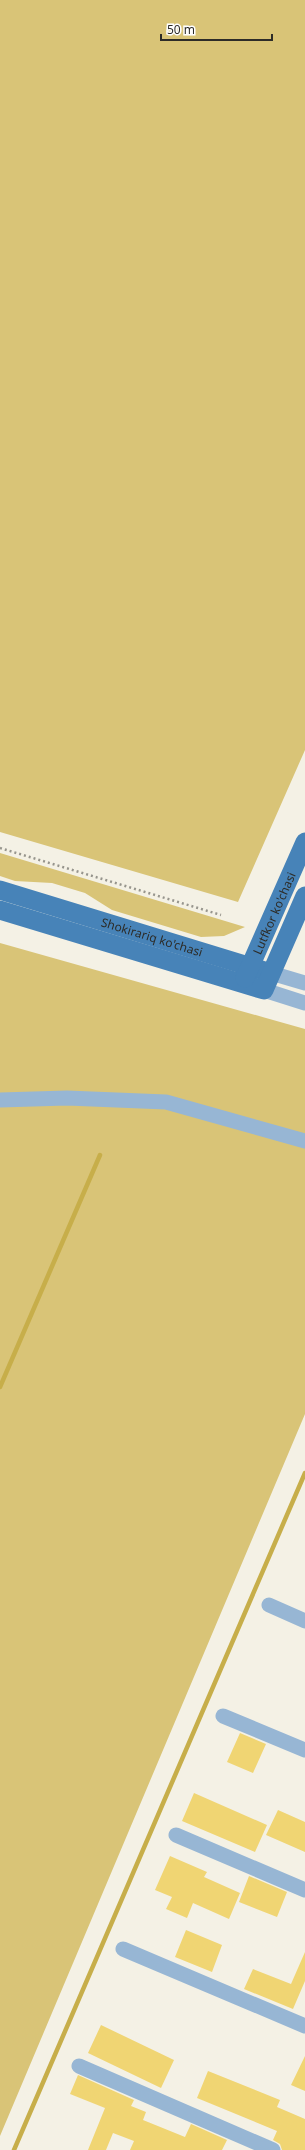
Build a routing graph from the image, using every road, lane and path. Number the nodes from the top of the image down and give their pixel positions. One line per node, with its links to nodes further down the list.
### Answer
1 (305, 842): 7 (main road, Lutfkor ko'chasi)
2 (0, 848): 6 (path)
3 (0, 890): 7 (main road, Shokirariq ko'chasi)
4 (305, 896): 8 (main road, Lutfkor ko'chasi)
5 (0, 910): 10 (main road, Shokirariq ko'chasi)
6 (221, 915)
7 (250, 966): 8 (main road, Shokirariq ko'chasi); 10 (main road, Lutfkor ko'chasi)
8 (271, 973): 9 (street, Shokirariq ko'chasi); 11 (main road, Lutfkor ko'chasi)
9 (305, 983)
10 (243, 984): 11 (main road, Shokirariq ko'chasi)
11 (264, 990): 12 (street, Shokirariq ko'chasi)
12 (305, 1003)
13 (0, 1100): 14 (street)
14 (305, 1141)
15 (269, 1605): 16 (street)
16 (305, 1621)
17 (223, 1716): 18 (street)
18 (305, 1750)
19 (176, 1835): 20 (street)
20 (305, 1890)
21 (123, 1949): 22 (street)
22 (305, 2026)
23 (79, 2066): 24 (street)
24 (272, 2150)

